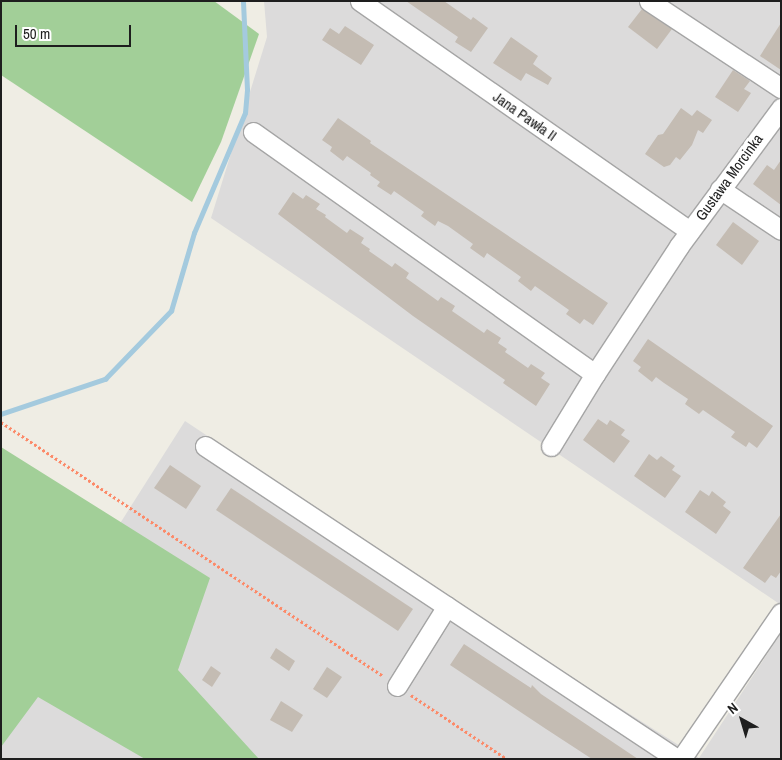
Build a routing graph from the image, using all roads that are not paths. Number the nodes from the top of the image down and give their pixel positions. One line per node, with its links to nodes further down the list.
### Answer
1 (360, 1): 8 (street, Jana Pawła II)
2 (649, 1): 3 (street)
3 (781, 88)
4 (781, 108): 6 (street, Gustawa Morcinka)
5 (253, 132): 9 (street)
6 (720, 189): 7 (street); 8 (street, Gustawa Morcinka)
7 (781, 230)
8 (684, 239): 9 (street, Gustawa Morcinka)
9 (595, 374): 11 (street, Gustawa Morcinka)
10 (205, 446): 12 (street)
11 (551, 446)
12 (447, 606): 14 (street); 15 (street)
13 (781, 613): 16 (street)
14 (397, 686)
15 (677, 759)
16 (681, 759)

